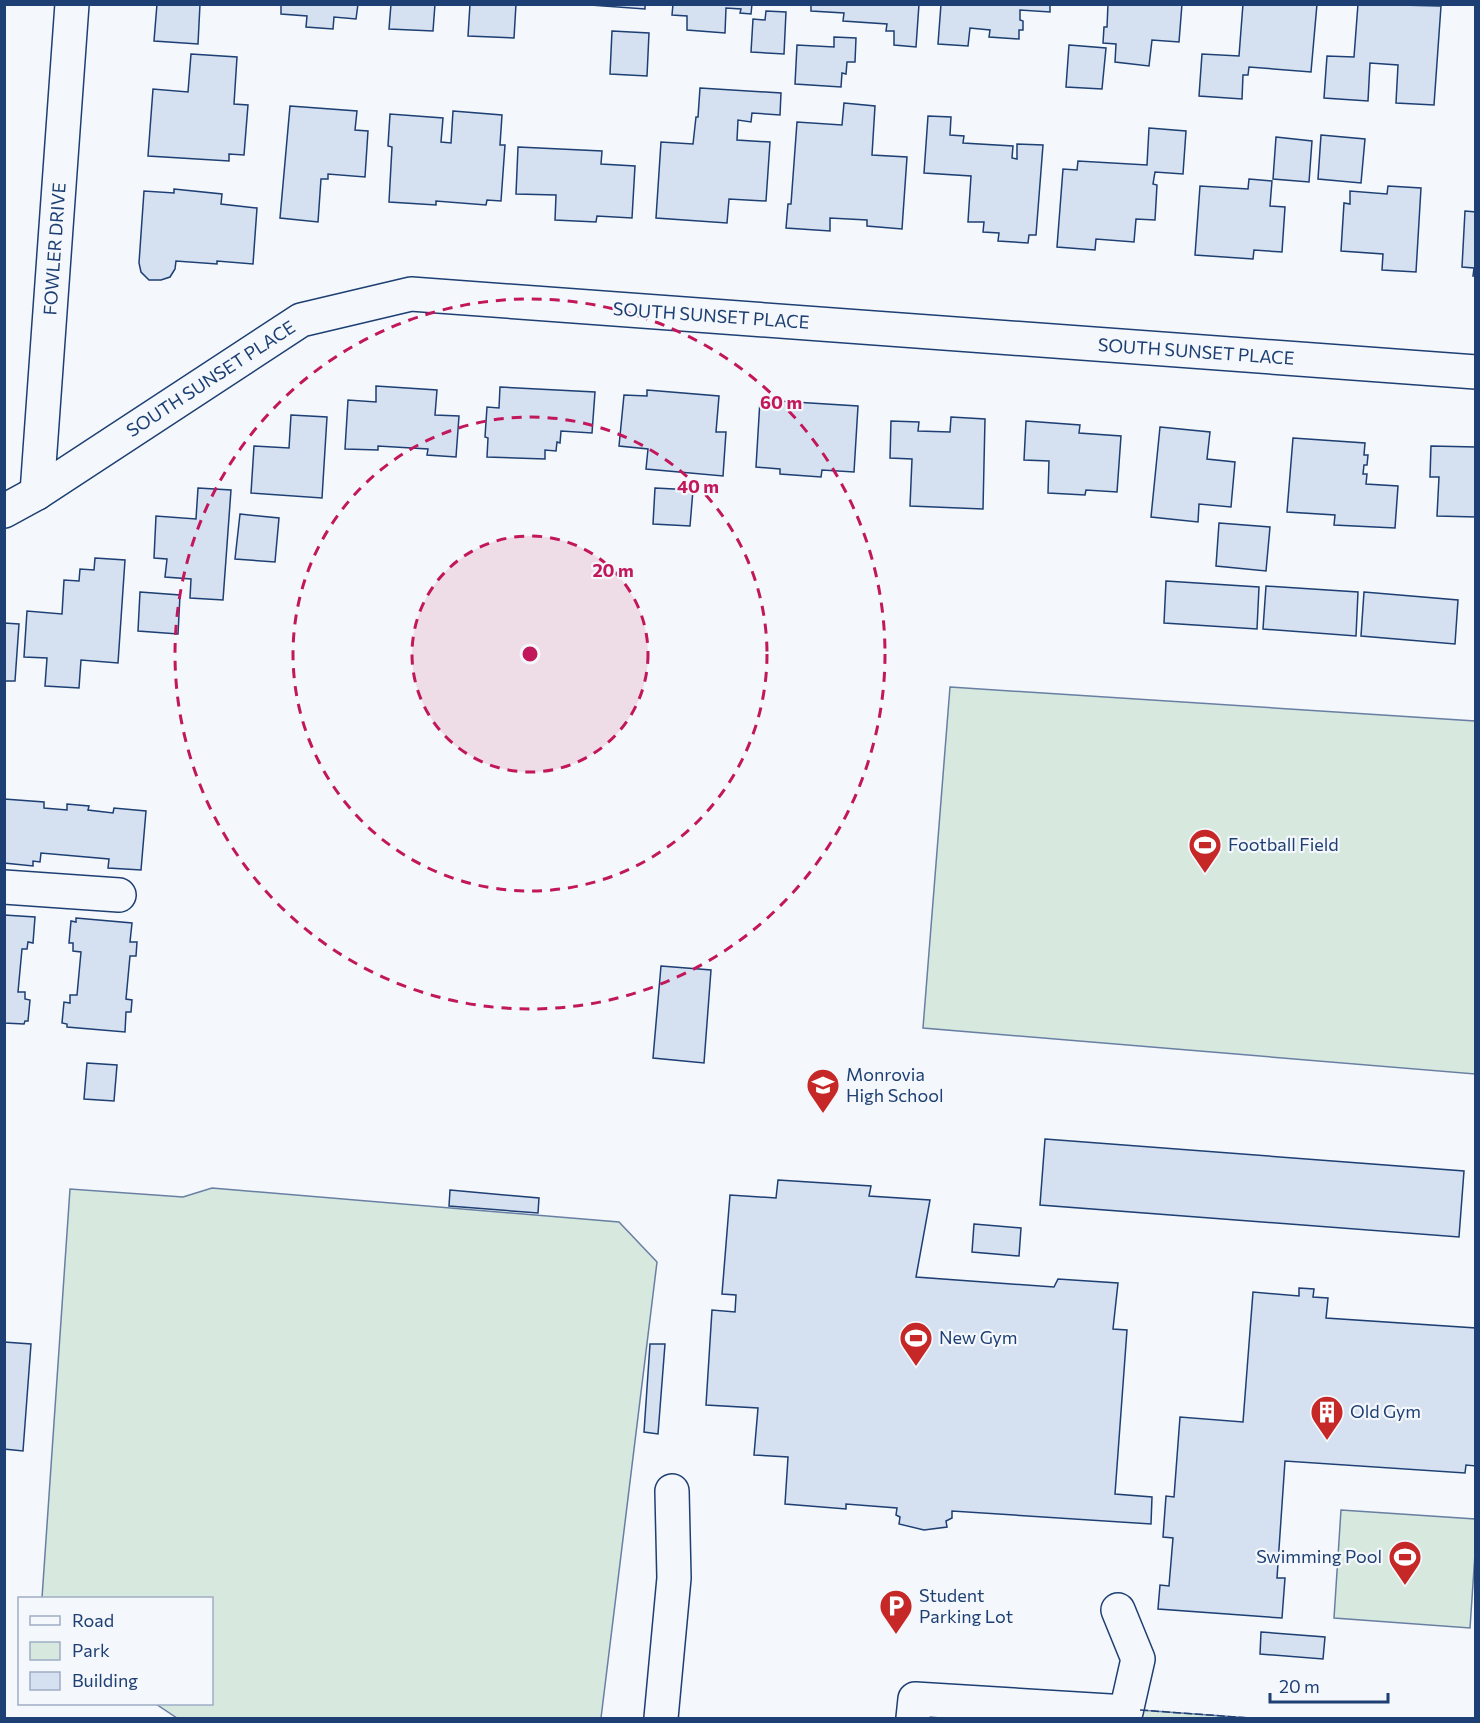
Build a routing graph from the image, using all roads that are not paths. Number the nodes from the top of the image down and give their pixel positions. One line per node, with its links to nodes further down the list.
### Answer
1 (72, 4): 3 (street, FOWLER DRIVE)
2 (1476, 372): 3 (street, SOUTH SUNSET PLACE)
3 (37, 493): 4 (street, SOUTH SUNSET PLACE)
4 (4, 511)
5 (4, 887): 6 (street)
6 (119, 895)
7 (672, 1491): 9 (street)
8 (1118, 1610): 10 (street)
9 (661, 1719)
10 (913, 1719)

